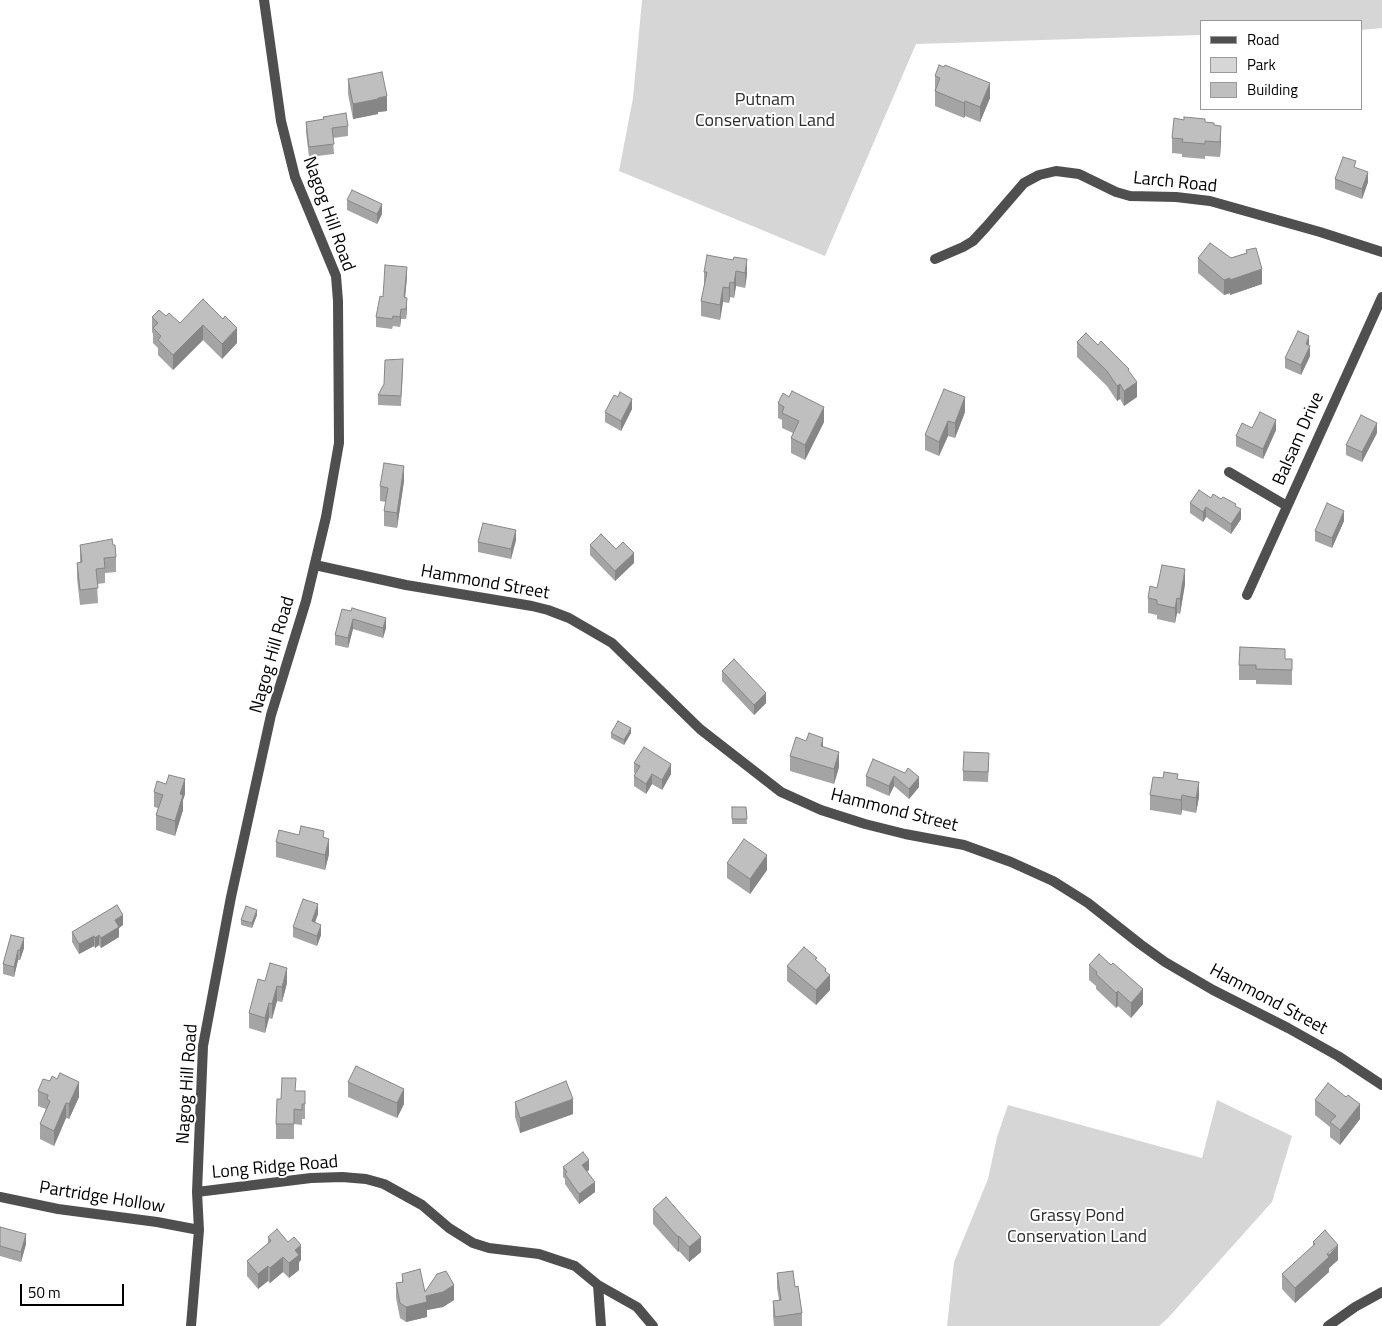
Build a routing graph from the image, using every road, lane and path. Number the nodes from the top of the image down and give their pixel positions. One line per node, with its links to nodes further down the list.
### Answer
1 (264, 0): 7 (street, Nagog Hill Road)
2 (1382, 252): 3 (street, Larch Road)
3 (935, 259)
4 (1382, 297): 6 (street, Balsam Drive)
5 (1229, 472): 6 (street)
6 (1286, 506): 8 (street, Balsam Drive)
7 (315, 565): 9 (street, Hammond Street); 10 (street, Nagog Hill Road)
8 (1247, 595)
9 (1382, 1085)
10 (197, 1192): 12 (street, Nagog Hill Road); 13 (street, Long Ridge Road)
11 (0, 1197): 12 (street, Partridge Hollow)
12 (199, 1230): 15 (street, Nagog Hill Road)
13 (598, 1285): 16 (street); 17 (street, Long Ridge Road)
14 (1382, 1292): 18 (street)
15 (191, 1326)
16 (601, 1326)
17 (653, 1326)
18 (1328, 1326)

